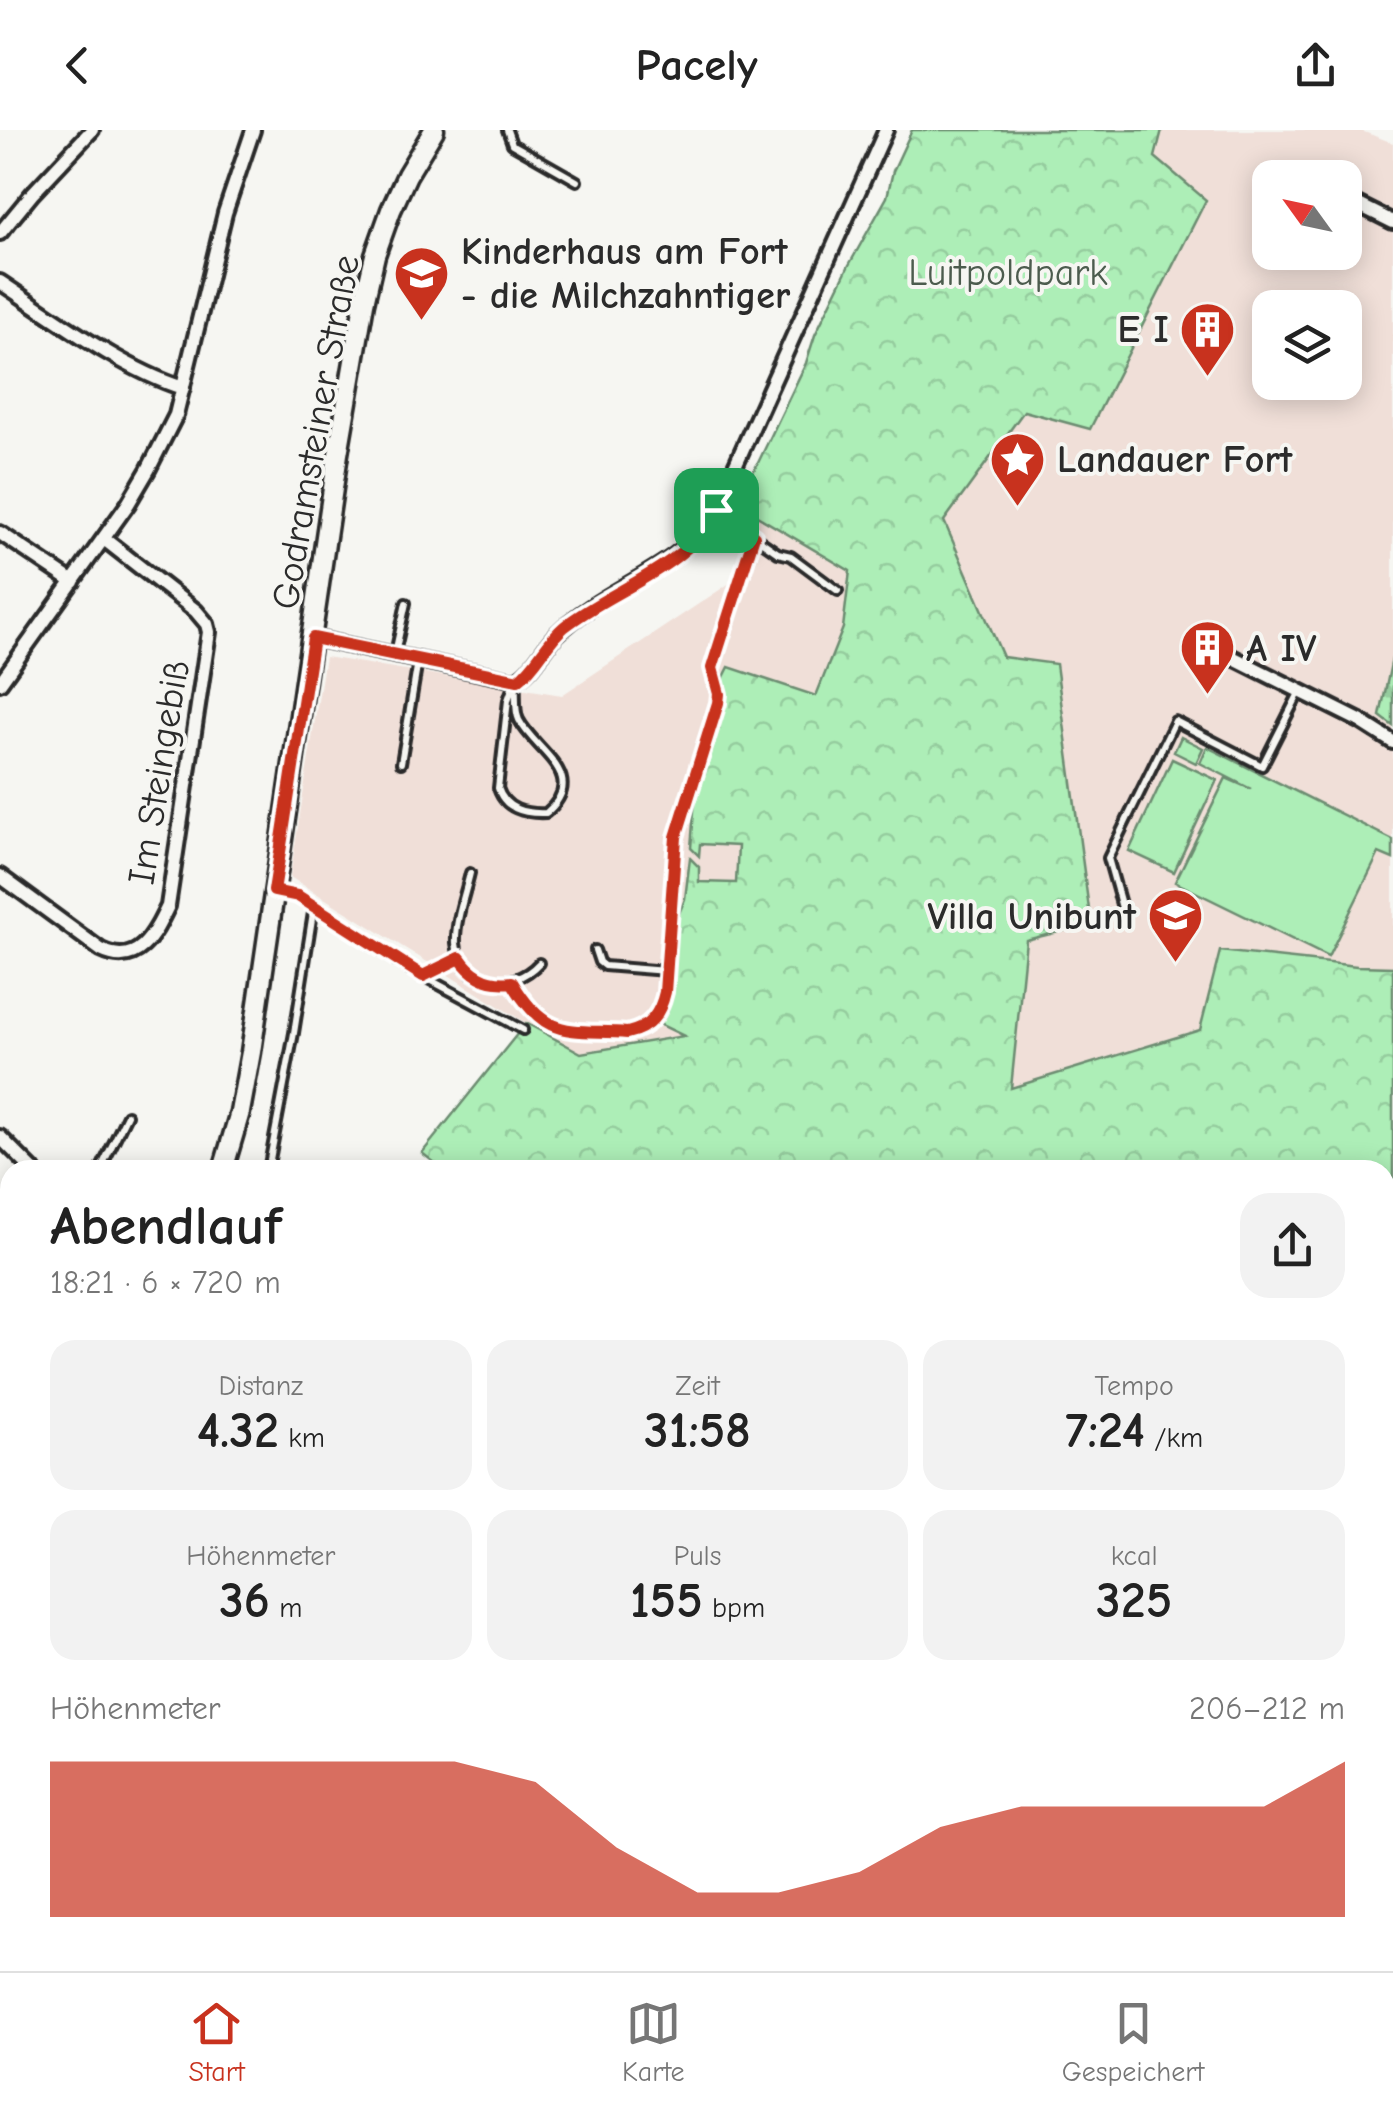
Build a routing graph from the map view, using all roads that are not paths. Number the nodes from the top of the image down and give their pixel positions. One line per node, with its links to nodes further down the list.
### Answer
1 (92, 130): 9 (street)
2 (253, 130): 11 (street)
3 (434, 130): 19 (street, Godramsteiner Straße)
4 (508, 130): 6 (lane)
5 (886, 130): 12 (street)
6 (577, 182)
7 (1362, 206): 8 (street)
8 (1393, 222)
9 (0, 233)
10 (0, 282): 11 (street)
11 (183, 388): 15 (street)
12 (716, 510): 14 (lane); 23 (street)
13 (0, 533): 16 (street)
14 (754, 536): 17 (lane); 38 (lane)
15 (104, 539): 16 (street); 31 (street, Im Steingebiß)
16 (73, 582): 24 (street)
17 (838, 591)
18 (406, 603): 21 (lane)
19 (313, 638): 21 (street); 32 (street, Godramsteiner Straße)
20 (1202, 642): 25 (street)
21 (395, 654): 22 (street)
22 (418, 660): 23 (street); 29 (lane)
23 (516, 680): 26 (lane); 27 (lane)
24 (0, 683)
25 (1299, 692): 28 (street); 34 (lane)
26 (521, 724): 27 (lane); 27 (lane)
27 (504, 730)
28 (1393, 742)
29 (401, 762)
30 (470, 873): 36 (lane)
31 (0, 876)
32 (274, 891): 33 (lane); 46 (street, Godramsteiner Straße)
33 (314, 906): 39 (lane); 47 (lane)
34 (1122, 908)
35 (595, 950): 38 (lane)
36 (460, 958): 39 (lane); 40 (lane)
37 (539, 963): 40 (lane)
38 (666, 971): 40 (lane)
39 (423, 976): 41 (lane)
40 (512, 982)
41 (523, 1030)
42 (127, 1115): 45 (lane)
43 (0, 1137): 44 (street)
44 (23, 1160)
45 (105, 1160)
46 (226, 1160)
47 (270, 1160)

